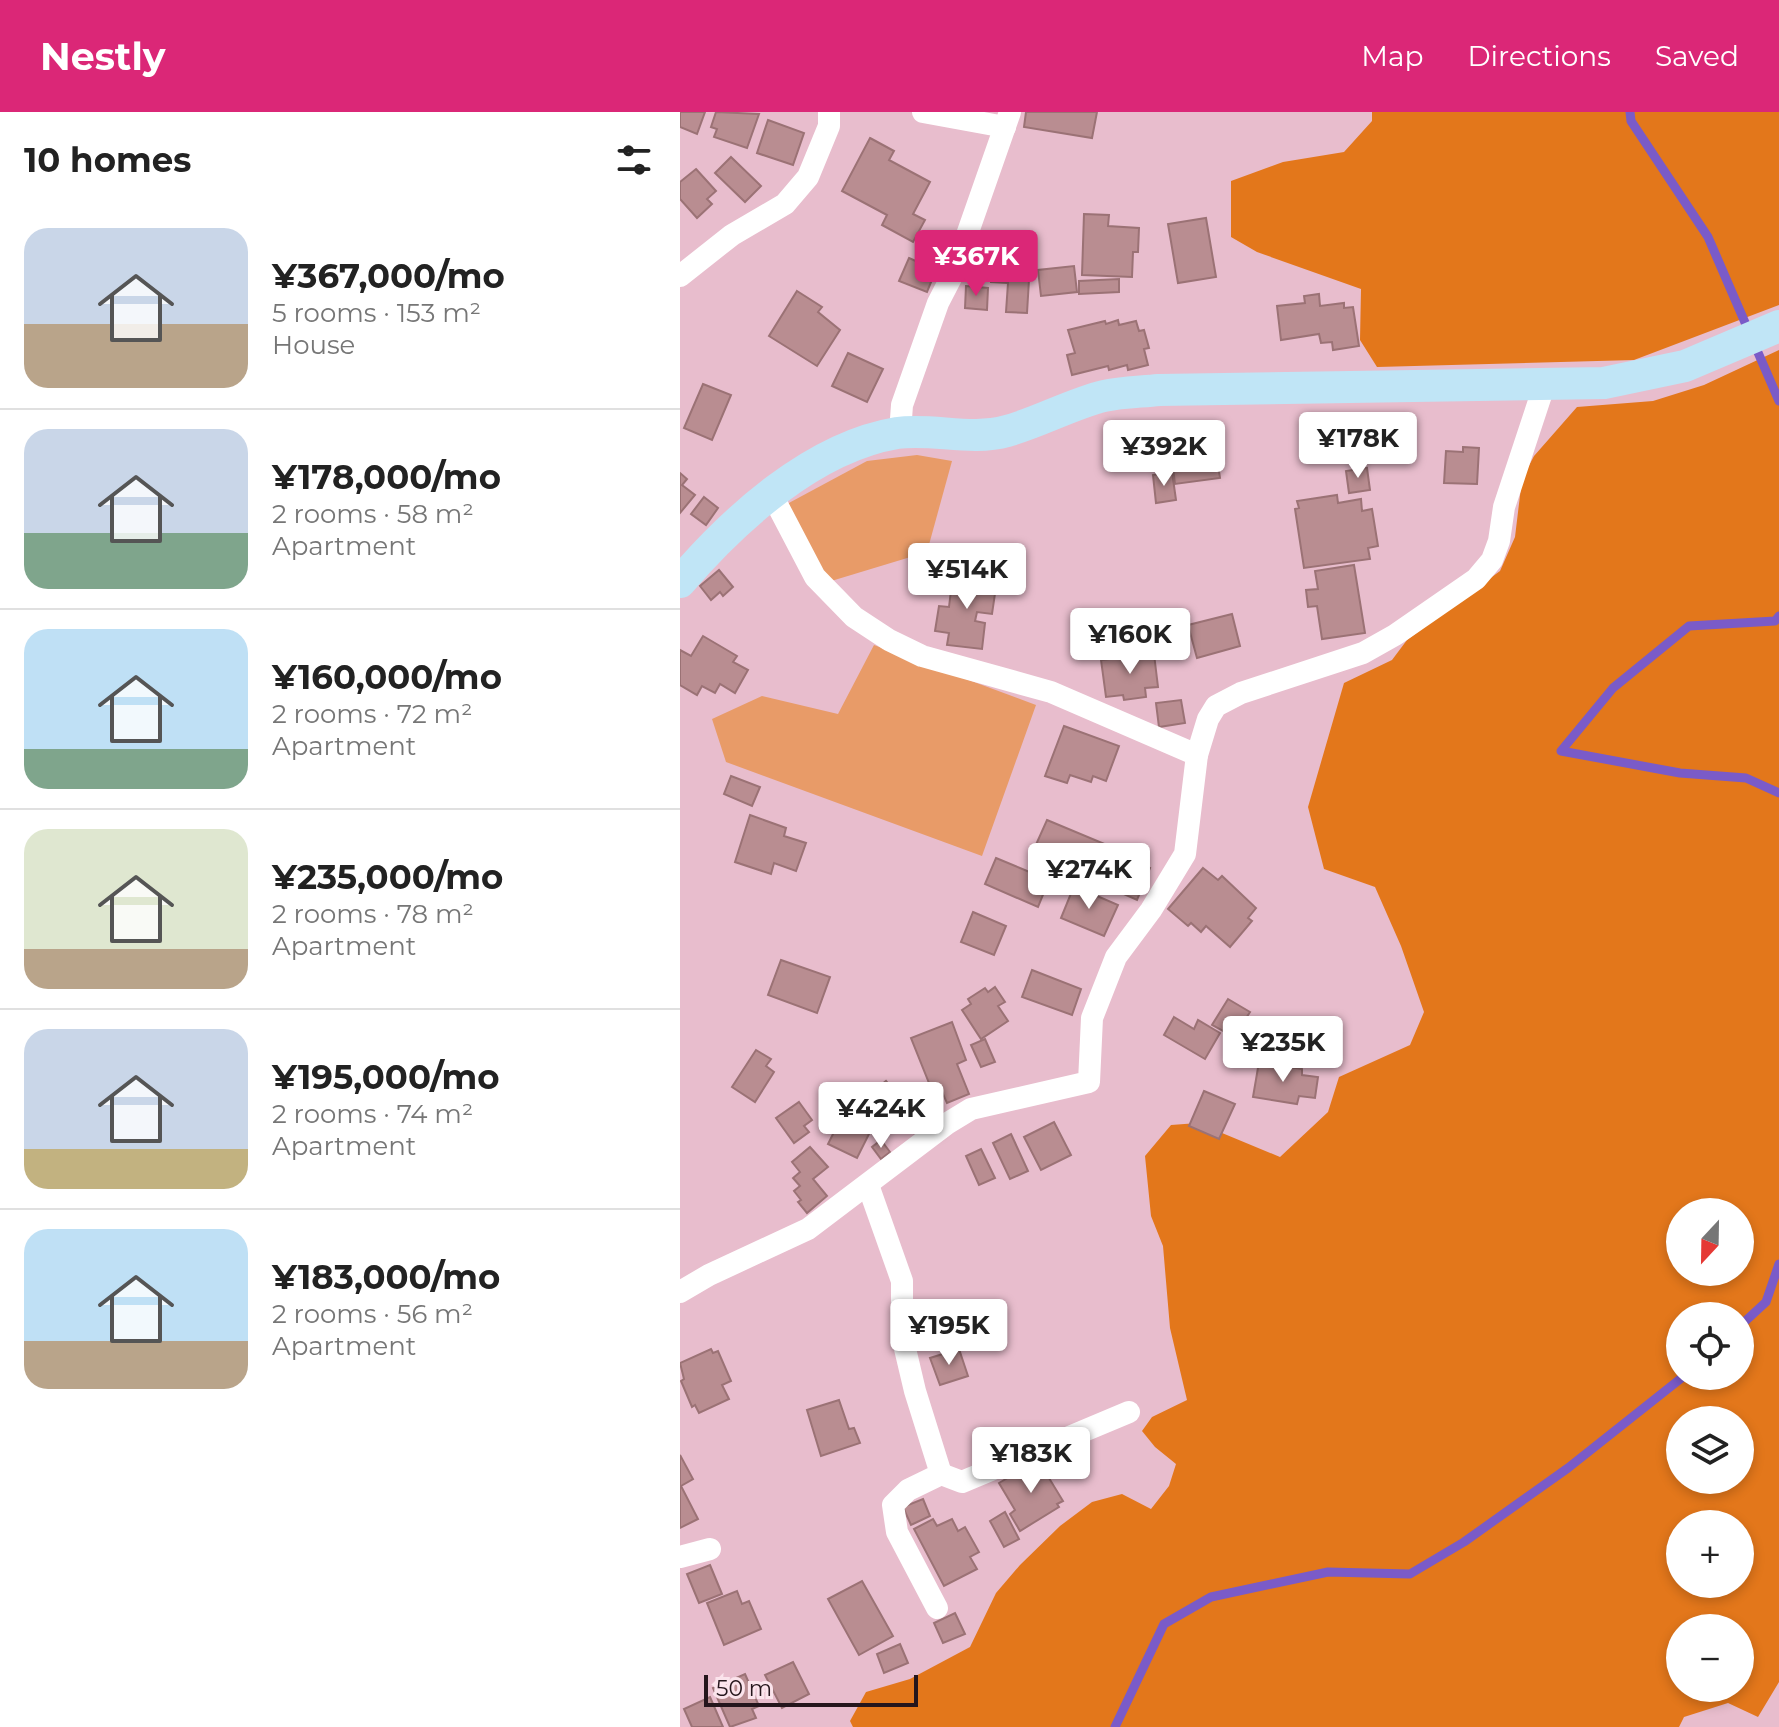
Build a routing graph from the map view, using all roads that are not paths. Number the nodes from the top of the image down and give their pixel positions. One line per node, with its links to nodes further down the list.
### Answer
1 (829, 112): 4 (street)
2 (923, 112): 3 (street)
3 (1008, 120): 7 (street)
4 (680, 276)
5 (1779, 326): 6 (street)
6 (1544, 386): 7 (street); 10 (street)
7 (900, 433): 8 (street)
8 (771, 493): 9 (street); 10 (street)
9 (680, 582)
10 (1197, 755): 11 (street)
11 (868, 1185): 12 (street); 14 (street)
12 (680, 1292)
13 (1129, 1412): 14 (street)
14 (941, 1474): 17 (street)
15 (710, 1549): 16 (street)
16 (680, 1557)
17 (937, 1608)

